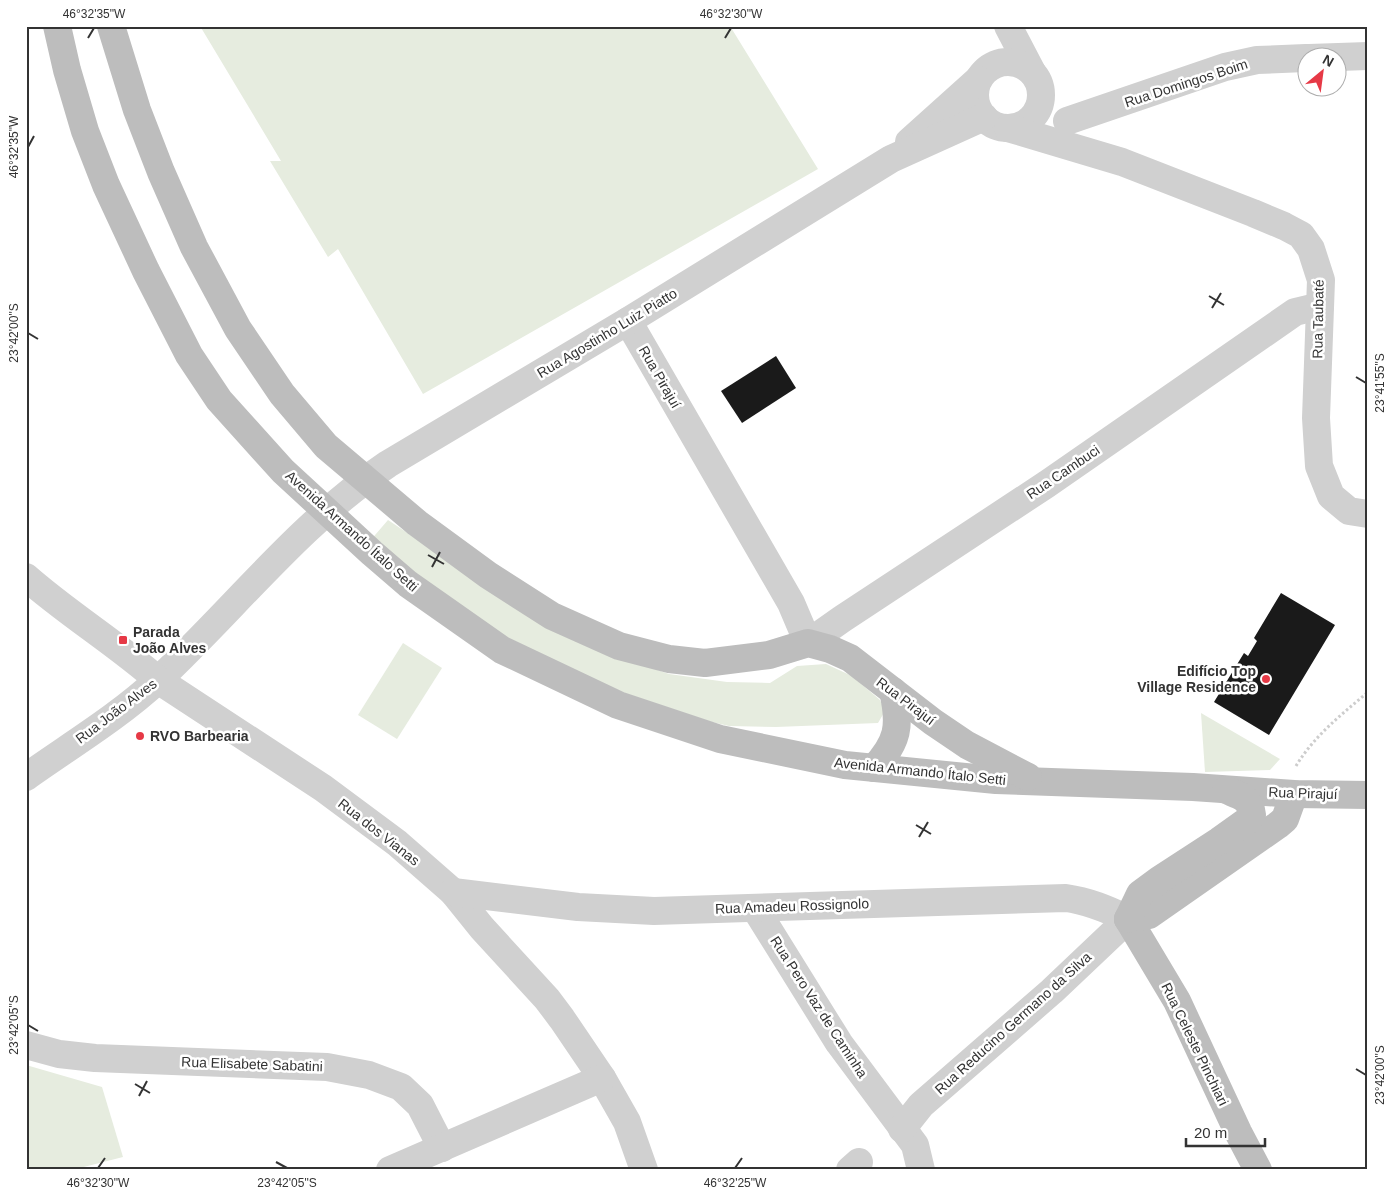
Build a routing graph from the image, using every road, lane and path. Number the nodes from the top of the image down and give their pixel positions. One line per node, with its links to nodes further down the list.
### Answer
1 (57, 26): 18 (main road, Avenida Armando Ítalo Setti)
2 (111, 26): 17 (main road)
3 (1000, 26): 9 (street)
4 (1008, 26): 8 (street)
5 (1368, 56): 6 (street, Rua Domingos Boim)
6 (1346, 57)
7 (1296, 58): 11 (street, Rua Domingos Boim)
8 (1032, 72): 9 (street); 10 (street)
9 (985, 73): 12 (street); 13 (street, Rua Agostinho Luiz Piatto)
10 (1040, 101): 11 (street, Rua Taubaté); 12 (street)
11 (1067, 121): 14 (street, Rua Taubaté)
12 (996, 123): 13 (street, Rua Agostinho Luiz Piatto); 14 (street, Rua Taubaté)
13 (891, 159): 16 (street, Rua Agostinho Luiz Piatto)
14 (1122, 162): 15 (street, Rua Taubaté)
15 (1320, 306): 19 (street, Rua Taubaté); 21 (street, Rua Cambuci)
16 (628, 320): 17 (street, Rua Agostinho Luiz Piatto); 21 (street, Rua Pirajuí)
17 (365, 479): 18 (street, Rua Agostinho Luiz Piatto); 21 (main road)
18 (326, 512): 22 (street, Rua João Alves); 26 (main road, Avenida Armando Ítalo Setti)
19 (1368, 514)
20 (26, 577): 22 (street, Rua dos Vianas)
21 (808, 643): 23 (main road, Rua Pirajuí)
22 (158, 680): 27 (street, Rua João Alves); 32 (street, Rua dos Vianas)
23 (892, 691): 26 (main road); 28 (main road, Rua Pirajuí)
24 (1368, 692): 25 (path)
25 (1304, 752)
26 (874, 768): 28 (main road, Avenida Armando Ítalo Setti)
27 (26, 776)
28 (1036, 781): 29 (main road, Rua Pirajuí)
29 (1226, 790): 30 (main road, Rua Pirajuí); 34 (main road, Rua Reducino Germano da Silva)
30 (1294, 794): 31 (main road, Rua Pirajuí); 34 (main road, Rua Reducino Germano da Silva)
31 (1368, 796)
32 (453, 892): 33 (street, Rua Amadeu Rossignolo); 36 (street, Rua dos Vianas)
33 (755, 908): 34 (street, Rua Amadeu Rossignolo); 37 (street, Rua Pero Vaz de Caminha)
34 (1128, 919): 37 (street, Rua Reducino Germano da Silva); 39 (main road, Rua Celeste Pinchiari)
35 (26, 1045): 38 (street, Rua Elisabete Sabatini)
36 (602, 1078): 38 (street); 41 (street, Rua dos Vianas)
37 (902, 1129): 42 (street, Rua Pero Vaz de Caminha)
38 (442, 1148): 40 (street)
39 (1255, 1169)
40 (390, 1170)
41 (644, 1170)
42 (921, 1170)

